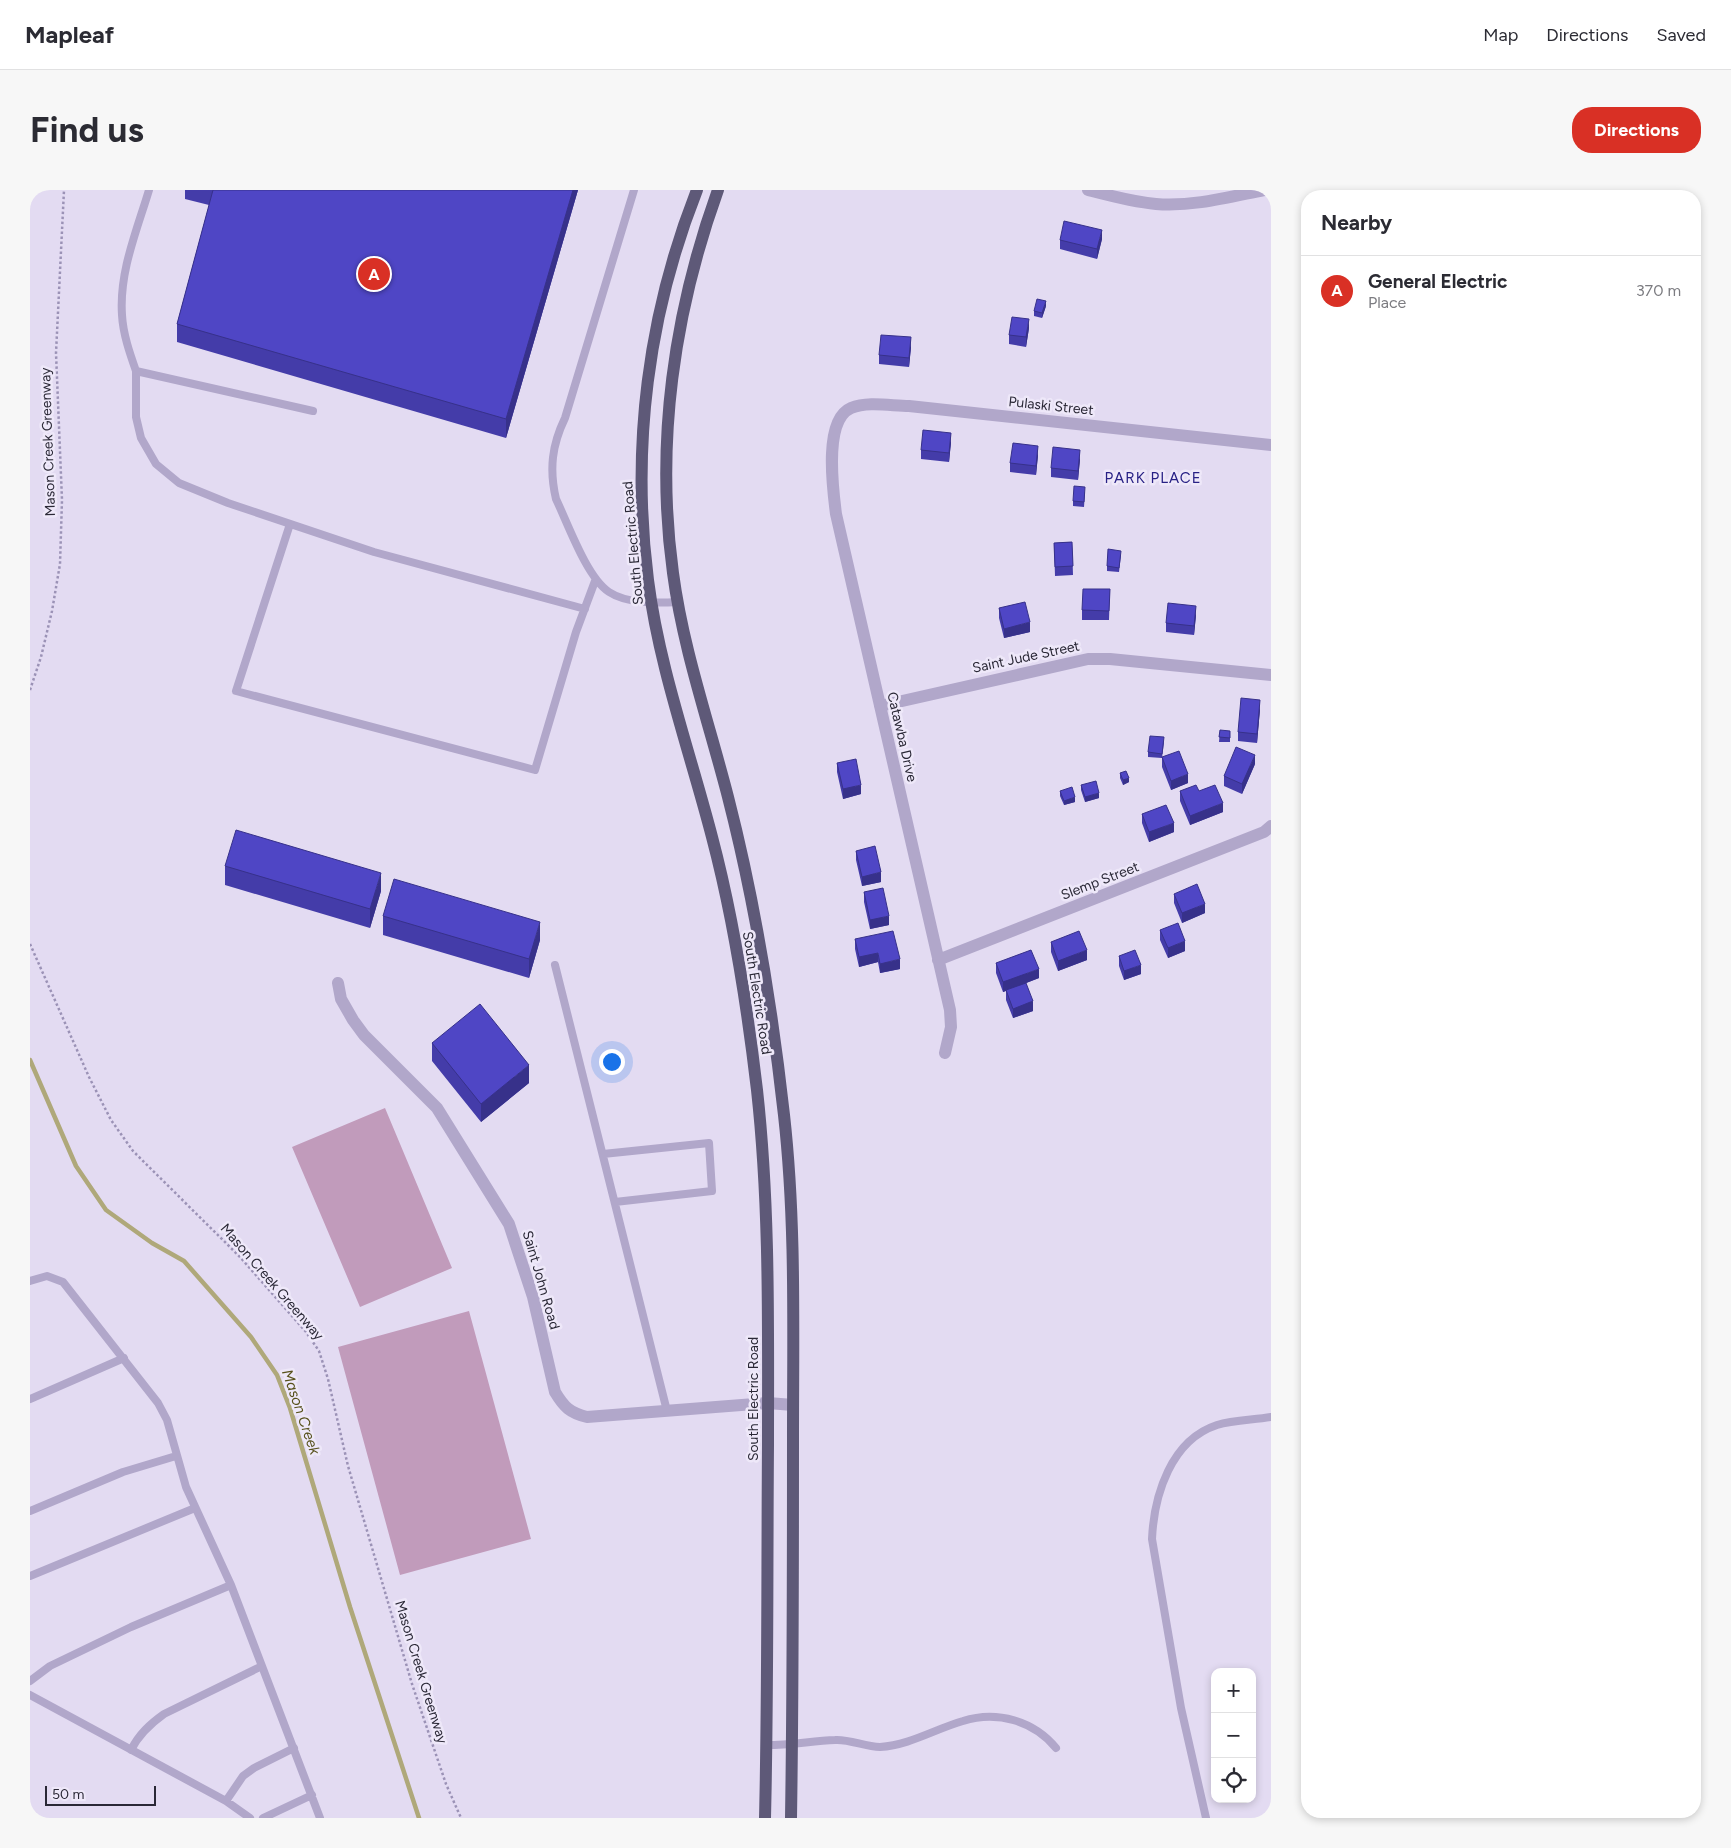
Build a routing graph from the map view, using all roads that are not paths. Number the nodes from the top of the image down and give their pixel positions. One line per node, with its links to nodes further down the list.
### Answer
1 (148, 190): 7 (lane)
2 (634, 190): 12 (lane)
3 (697, 190): 14 (main road, South Electric Road)
4 (718, 190): 13 (main road, South Electric Road)
5 (1088, 190): 6 (street)
6 (1264, 190)
7 (136, 371): 8 (lane); 11 (lane)
8 (314, 411)
9 (836, 424): 10 (street, Pulaski Street); 17 (street, Catawba Drive)
10 (1271, 445)
11 (290, 524): 15 (lane); 15 (lane)
12 (595, 581): 14 (lane); 15 (lane)
13 (678, 602): 14 (lane); 29 (main road, South Electric Road)
14 (652, 603): 28 (main road, South Electric Road)
15 (585, 609)
16 (1271, 675): 17 (street, Saint Jude Street)
17 (880, 706): 19 (street, Catawba Drive)
18 (1271, 826): 19 (street, Slemp Street)
19 (938, 960): 22 (street, Catawba Drive)
20 (555, 965): 23 (lane)
21 (338, 983): 30 (street, Saint John Road)
22 (945, 1053)
23 (603, 1154): 24 (lane); 24 (lane)
24 (614, 1202): 30 (lane)
25 (30, 1281): 26 (lane)
26 (124, 1358): 27 (lane); 32 (lane)
27 (30, 1399)
28 (768, 1403): 29 (street, Saint John Road); 30 (street, Saint John Road); 40 (main road, South Electric Road)
29 (793, 1405): 41 (main road, South Electric Road)
30 (667, 1411)
31 (1271, 1417): 52 (lane)
32 (176, 1456): 33 (lane); 34 (lane)
33 (195, 1508): 35 (lane); 36 (lane)
34 (30, 1512)
35 (30, 1576)
36 (231, 1585): 37 (lane); 38 (lane)
37 (262, 1666): 42 (lane); 44 (lane)
38 (30, 1682)
39 (30, 1694): 44 (lane)
40 (767, 1745): 41 (lane); 50 (main road, South Electric Road)
41 (792, 1745): 43 (lane); 51 (main road, South Electric Road)
42 (294, 1748): 45 (lane); 46 (lane)
43 (1056, 1748)
44 (131, 1750): 46 (lane)
45 (312, 1796): 48 (lane); 49 (lane)
46 (226, 1801): 47 (lane)
47 (250, 1818)
48 (263, 1818)
49 (320, 1818)
50 (765, 1818)
51 (791, 1818)
52 (1206, 1818)

